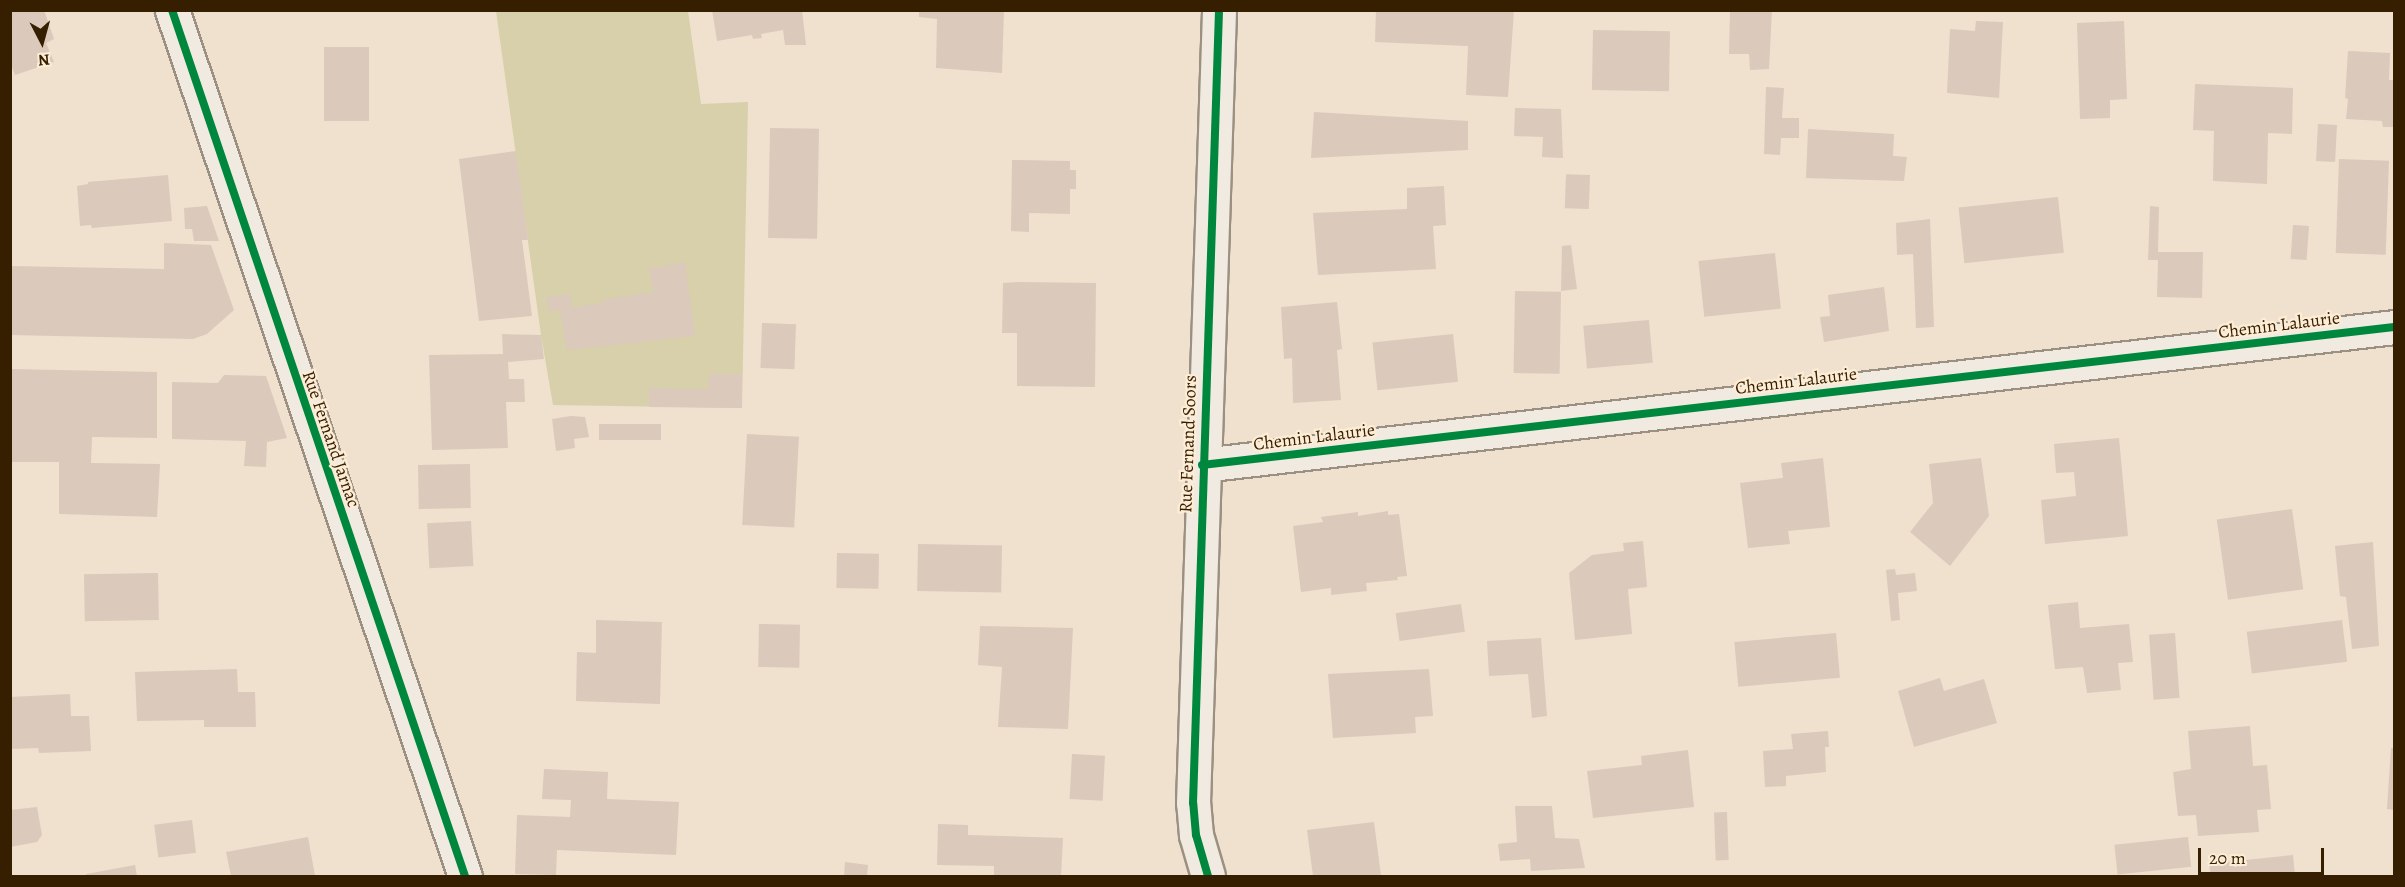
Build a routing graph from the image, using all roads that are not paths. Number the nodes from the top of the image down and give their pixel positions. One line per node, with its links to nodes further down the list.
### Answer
1 (172, 10): 5 (street, Rue Fernand Jarnac)
2 (1219, 10): 4 (street, Rue Fernand Soors)
3 (2394, 327): 4 (street, Chemin Lalaurie)
4 (1202, 465): 6 (street, Rue Fernand Soors)
5 (465, 876)
6 (1208, 876)

